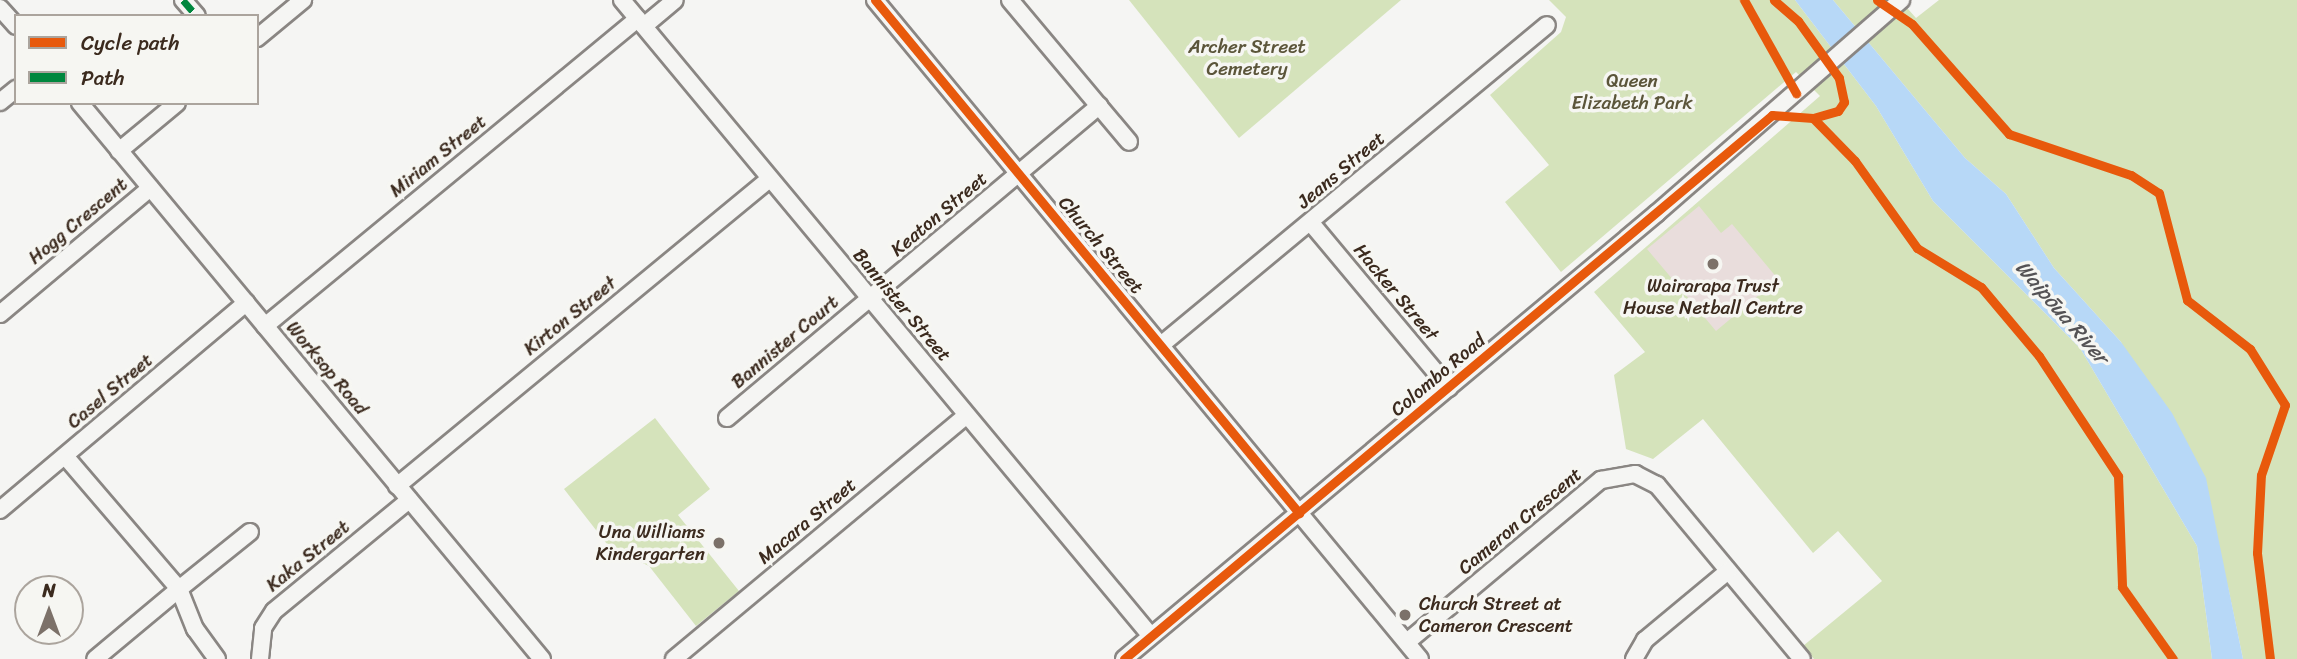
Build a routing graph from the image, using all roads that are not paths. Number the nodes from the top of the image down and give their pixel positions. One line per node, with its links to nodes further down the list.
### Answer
1 (183, 0): 9 (street)
2 (303, 0): 13 (street)
3 (622, 0): 10 (street, Bannister Street)
4 (675, 0): 10 (street, Miriam Street)
5 (875, 0): 21 (street, Church Street)
6 (1010, 0): 18 (street)
7 (1908, 2): 30 (street, Colombo Road)
8 (0, 8): 11 (street)
9 (195, 14)
10 (641, 22): 22 (street, Bannister Street); 28 (street, Miriam Street)
11 (14, 24)
12 (1547, 25): 24 (street, Jeans Street)
13 (259, 36)
14 (14, 91): 15 (street)
15 (0, 102)
16 (82, 105): 20 (street, Worksop Road)
17 (175, 105): 20 (street)
18 (1099, 106): 19 (street); 21 (street, Keaton Street)
19 (1129, 142)
20 (119, 151): 23 (street, Worksop Road)
21 (1019, 175): 25 (street, Keaton Street); 29 (street, Church Street)
22 (771, 179): 25 (street, Bannister Street); 34 (street, Kirton Street)
23 (150, 188): 26 (street, Worksop Road); 27 (street, Hogg Crescent)
24 (1311, 223): 29 (street, Jeans Street); 30 (street, Hacker Street)
25 (869, 299): 31 (street, Bannister Street); 32 (street, Bannister Court)
26 (246, 303): 28 (street, Worksop Road); 33 (street, Casel Street)
27 (0, 314)
28 (265, 326): 34 (street, Worksop Road)
29 (1161, 345): 37 (street, Church Street)
30 (1449, 388): 37 (street, Colombo Road)
31 (966, 416): 41 (street, Bannister Street); 47 (street, Macara Street)
32 (727, 418)
33 (65, 456): 36 (street, Casel Street); 40 (street)
34 (397, 486): 35 (street, Worksop Road)
35 (410, 500): 45 (street, Kaka Street); 46 (street, Worksop Road)
36 (0, 510)
37 (1300, 513): 41 (street, Colombo Road); 42 (street, Church Street)
38 (250, 532): 40 (street)
39 (1728, 571): 42 (street, Cameron Crescent); 50 (street); 51 (street, Cameron Crescent)
40 (179, 589): 43 (street); 44 (street)
41 (1151, 636): 48 (street, Colombo Road)
42 (1407, 642): 49 (street, Church Street)
43 (95, 659)
44 (218, 659)
45 (260, 659)
46 (542, 659)
47 (674, 659)
48 (1124, 659)
49 (1420, 659)
50 (1634, 659)
51 (1802, 659)

